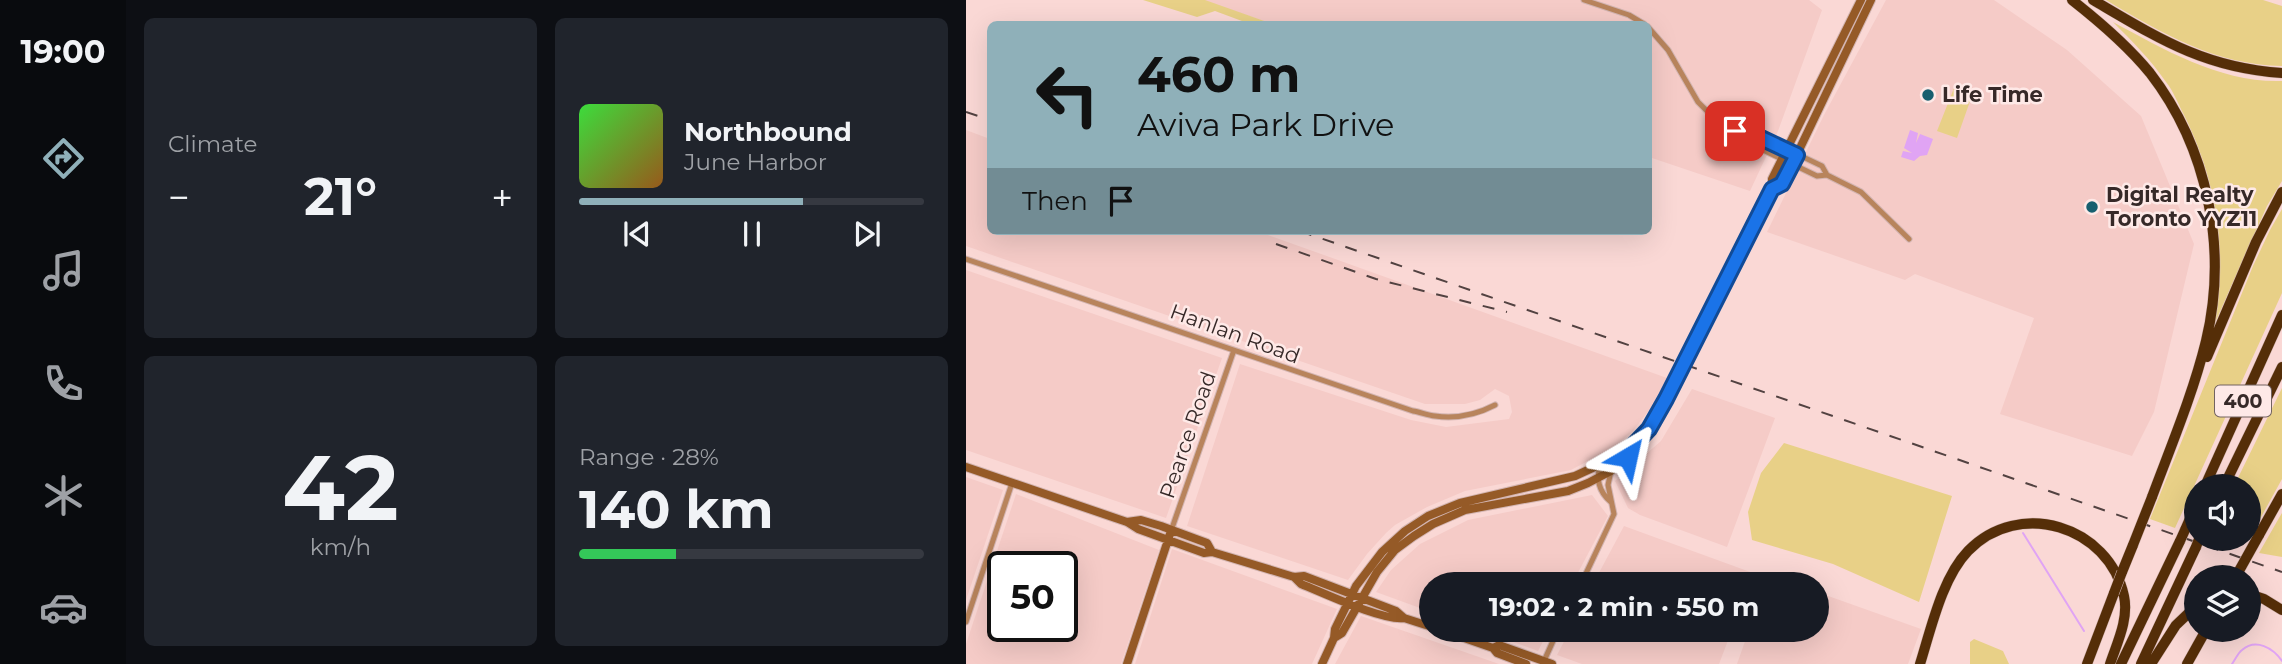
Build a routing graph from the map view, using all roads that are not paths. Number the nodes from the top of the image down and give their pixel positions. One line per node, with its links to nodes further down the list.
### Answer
1 (1584, 0): 6 (street)
2 (1861, 0): 10 (main road)
3 (1871, 0): 11 (main road)
4 (2072, 0): 22 (highway)
5 (2093, 0): 8 (highway)
6 (1638, 21)
7 (1652, 33): 9 (street)
8 (2282, 73)
9 (1750, 138): 10 (street); 12 (street)
10 (1788, 149): 11 (street); 12 (main road)
11 (1797, 155): 13 (main road); 14 (street)
12 (1783, 159): 13 (street); 15 (main road)
13 (1792, 164): 14 (street); 15 (main road)
14 (1827, 175): 17 (street)
15 (1772, 189): 24 (main road, bridge)
16 (2282, 192): 22 (highway)
17 (1909, 239)
18 (966, 258): 20 (street, Hanlan Road)
19 (2282, 315): 28 (highway, 400)
20 (1234, 350): 23 (street, Hanlan Road); 35 (street, Pearce Road)
21 (2282, 367): 29 (highway, 400)
22 (2190, 397): 57 (highway, bridge)
23 (1495, 405)
24 (1630, 449): 25 (main road); 27 (main road)
25 (1601, 464): 30 (street); 43 (main road)
26 (966, 467): 31 (main road)
27 (1611, 471): 30 (main road); 33 (street)
28 (2210, 474)
29 (2230, 474)
30 (1597, 479): 33 (street); 43 (main road)
31 (1012, 483): 34 (main road); 46 (street)
32 (2282, 494): 40 (highway, bridge)
33 (1611, 502): 41 (street)
34 (1127, 522): 35 (main road); 37 (main road)
35 (1171, 531): 37 (main road); 39 (main road)
36 (2184, 532): 59 (highway, bridge)
37 (1168, 540): 39 (main road); 53 (main road)
38 (2193, 551): 60 (highway)
39 (1212, 552): 43 (main road)
40 (2242, 565)
41 (1587, 572)
42 (2261, 597): 44 (highway)
43 (1354, 600): 47 (main road); 54 (main road)
44 (2282, 610)
45 (2184, 617): 61 (highway)
46 (966, 622)
47 (1419, 623)
48 (1474, 642): 51 (main road)
49 (1554, 642): 52 (street)
50 (2199, 642): 62 (highway)
51 (1493, 649): 52 (main road); 55 (main road)
52 (1546, 663)
53 (1127, 664)
54 (1322, 664)
55 (1526, 664)
56 (1920, 664): 58 (highway)
57 (2087, 664)
58 (2110, 664)
59 (2121, 664)
60 (2141, 664)
61 (2151, 664)
62 (2187, 664)

